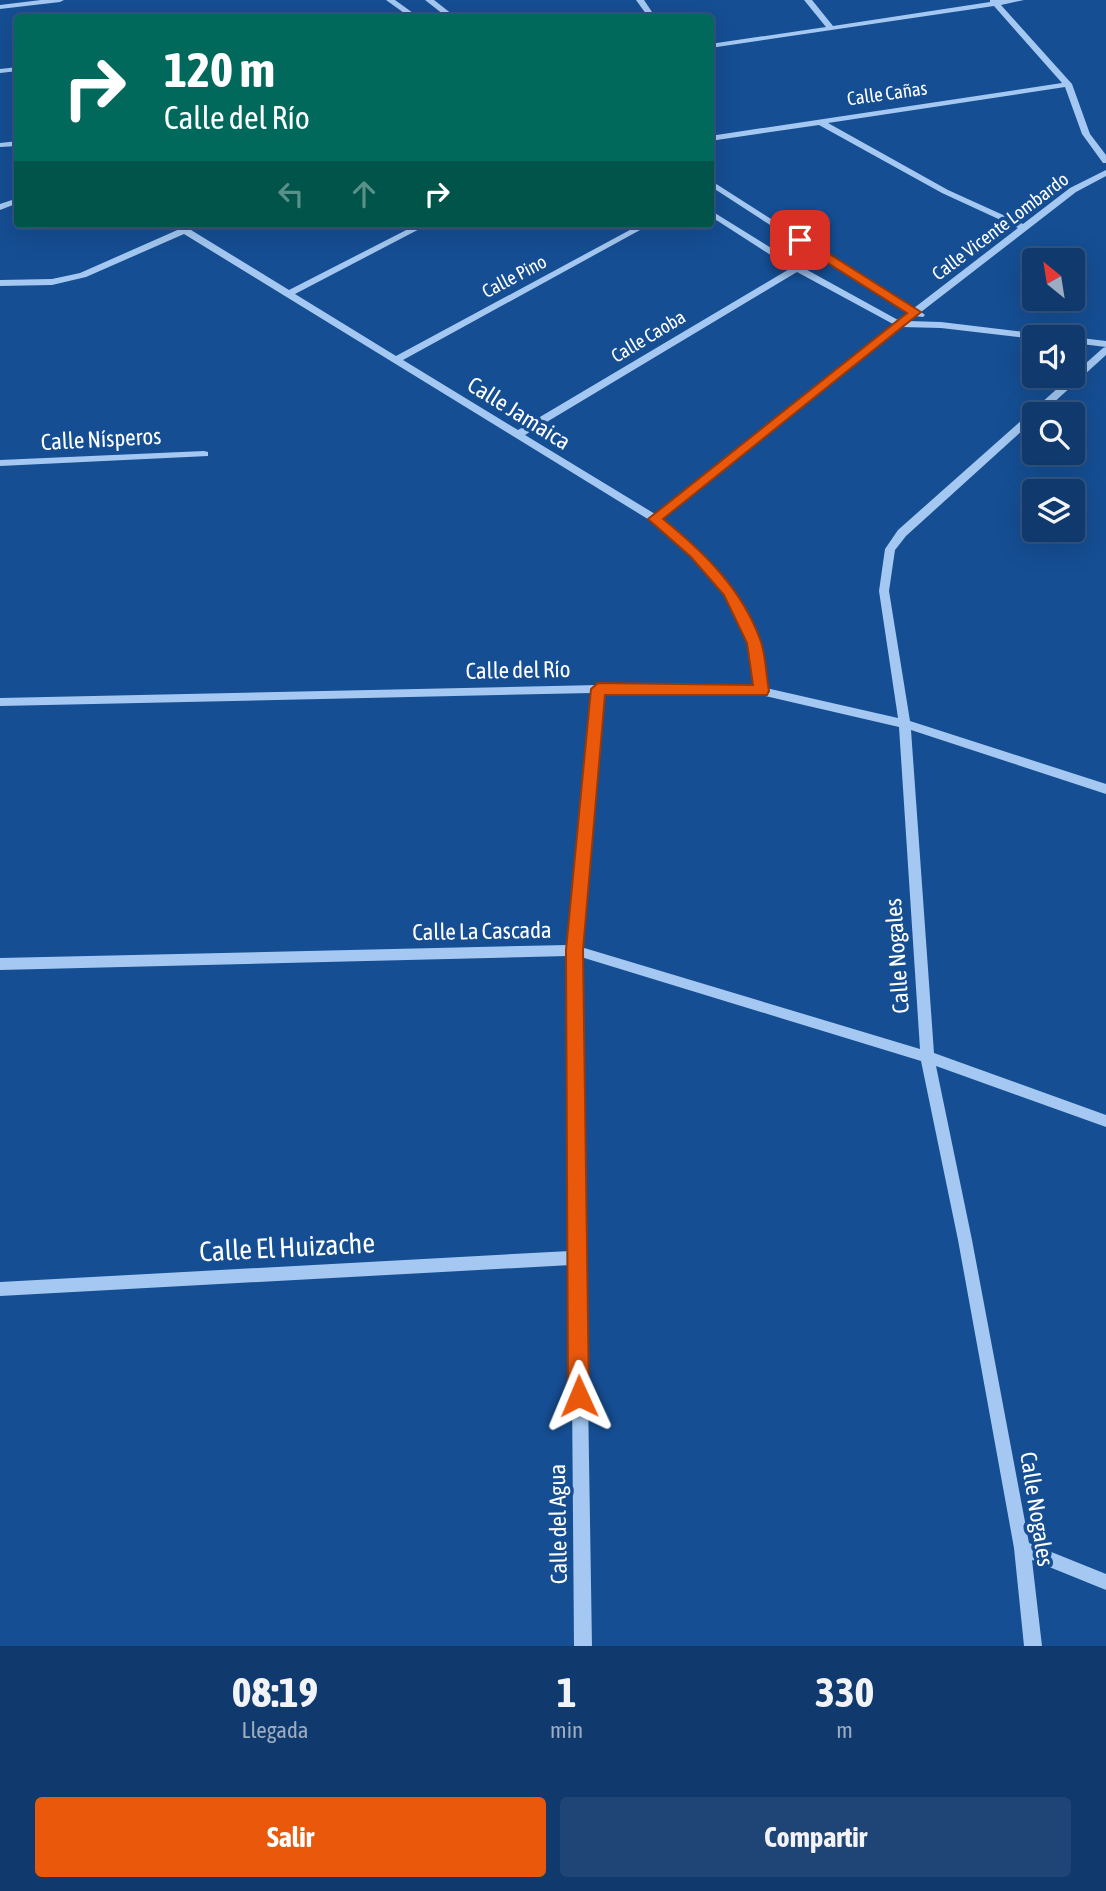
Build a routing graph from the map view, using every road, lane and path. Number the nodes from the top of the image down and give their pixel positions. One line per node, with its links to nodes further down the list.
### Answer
1 (60, 0): 7 (street)
2 (390, 0): 8 (street)
3 (429, 0): 9 (street)
4 (808, 0): 10 (street)
5 (1020, 0): 6 (street)
6 (993, 1): 10 (street); 12 (street)
7 (0, 7)
8 (411, 14)
9 (448, 14)
10 (831, 27): 11 (street)
11 (714, 45)
12 (1068, 83): 13 (street, Calle Cañas); 15 (street)
13 (818, 121): 14 (street, Calle Cañas); 22 (street)
14 (714, 138)
15 (1106, 161)
16 (1106, 173): 22 (street, Calle Vicente Lombardo)
17 (714, 185): 27 (street)
18 (714, 215): 24 (street)
19 (189, 228): 23 (street)
20 (417, 228): 26 (street)
21 (640, 228): 34 (street, Calle Pino)
22 (1024, 228): 27 (street, Calle Vicente Lombardo)
23 (184, 230): 25 (street); 26 (street, Calle Jamaica)
24 (797, 268): 28 (street); 35 (street, Calle Caoba)
25 (0, 283)
26 (288, 294): 34 (street, Calle Jamaica)
27 (915, 312): 28 (street, Calle Vicente Lombardo); 29 (street)
28 (899, 324): 29 (street); 38 (street, Calle Vicente Lombardo)
29 (941, 325): 30 (street)
30 (1022, 335)
31 (1085, 341): 32 (street)
32 (1106, 344)
33 (1106, 350): 42 (street, Calle Nogales)
34 (397, 359): 35 (street, Calle Jamaica)
35 (517, 435): 38 (street, Calle Jamaica)
36 (204, 454): 37 (street, Calle Nísperos)
37 (0, 463)
38 (655, 519): 40 (street, Calle Jamaica)
39 (598, 689): 40 (street, Calle del Río); 41 (street, Calle del Río); 44 (street, Calle del Agua)
40 (761, 691): 42 (street, Calle del Río)
41 (0, 702)
42 (905, 724): 43 (street, Calle del Río); 46 (street, Calle Nogales)
43 (1106, 789)
44 (574, 950): 45 (street, Calle La Cascada); 46 (street, Calle La Cascada); 48 (street, Calle del Agua)
45 (0, 964)
46 (927, 1057): 47 (street, Calle La Cascada); 50 (street, Calle Nogales)
47 (1106, 1121)
48 (576, 1258): 49 (street, Calle El Huizache); 52 (street, Calle del Agua)
49 (0, 1289)
50 (1023, 1548): 51 (street); 53 (street, Calle Nogales)
51 (1106, 1582)
52 (583, 1646)
53 (1033, 1646)

